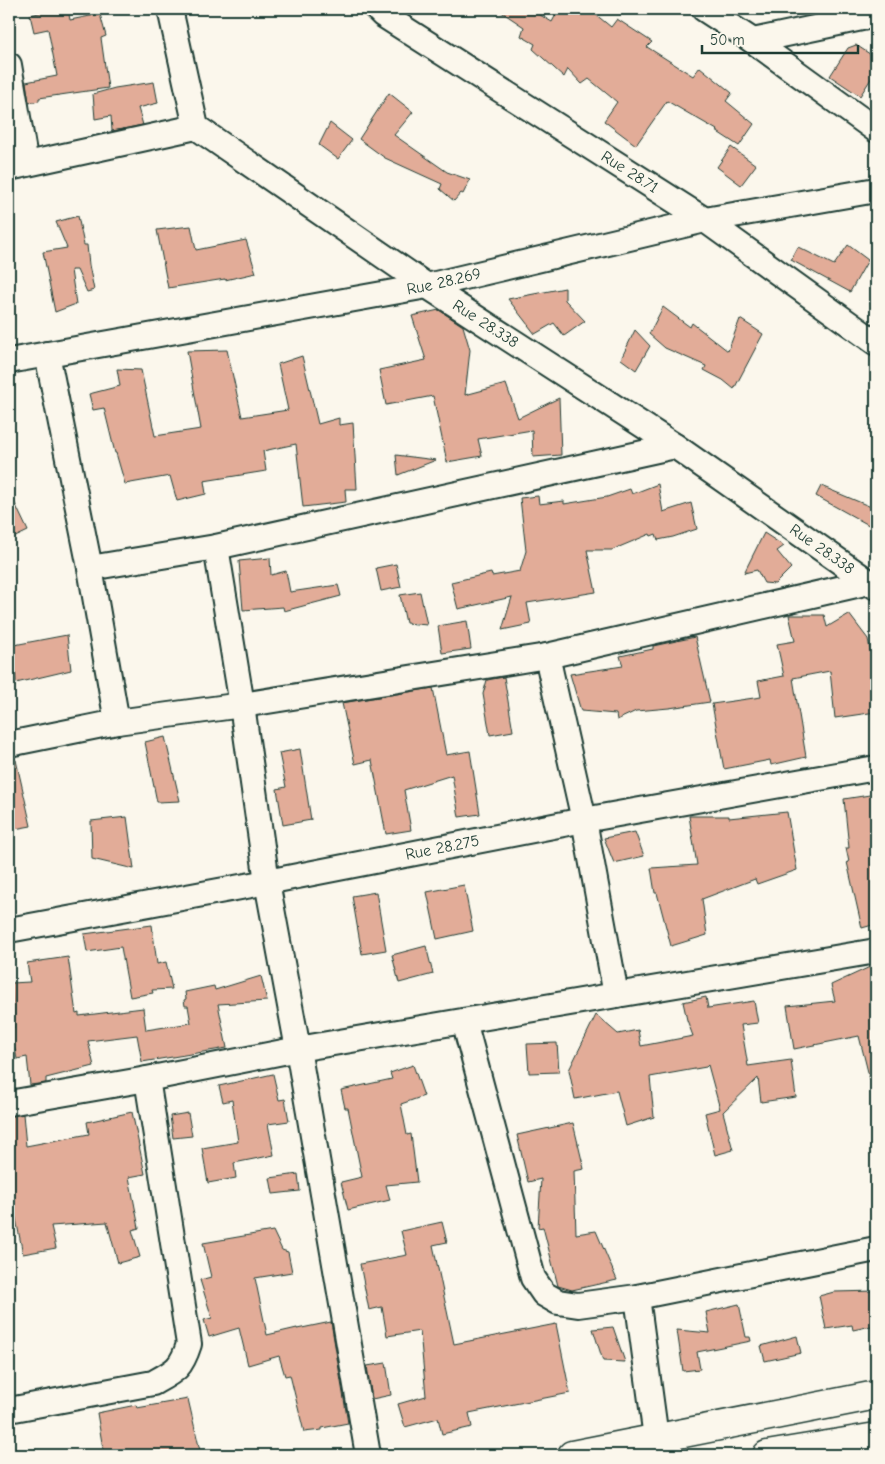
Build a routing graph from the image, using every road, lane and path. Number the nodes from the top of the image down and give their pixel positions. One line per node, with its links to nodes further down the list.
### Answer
1 (170, 9): 7 (street)
2 (377, 9): 11 (street, Rue 28.71)
3 (704, 9): 5 (street)
4 (876, 14): 5 (street)
5 (753, 41): 8 (street)
6 (9, 65): 9 (street)
7 (196, 127): 9 (street); 12 (street, Rue 28.338)
8 (876, 130)
9 (17, 166)
10 (876, 190): 11 (street, Rue 28.269)
11 (705, 220): 12 (street, Rue 28.269); 13 (street, Rue 28.71)
12 (427, 286): 14 (street, Rue 28.269); 16 (street, Rue 28.338)
13 (876, 343)
14 (47, 354): 15 (street, Rue 28.269); 18 (street)
15 (9, 361)
16 (675, 446): 17 (street); 19 (street, Rue 28.338)
17 (216, 547): 18 (street); 21 (street)
18 (90, 568): 22 (street)
19 (873, 584): 20 (street)
20 (547, 656): 21 (street); 25 (street)
21 (242, 705): 22 (street); 26 (street)
22 (117, 722): 23 (street)
23 (9, 744)
24 (876, 768): 25 (street, Rue 28.275)
25 (584, 820): 26 (street, Rue 28.275); 29 (street)
26 (268, 882): 27 (street, Rue 28.275); 31 (street)
27 (9, 930)
28 (876, 951): 29 (street)
29 (616, 995): 30 (street)
30 (464, 1021): 31 (street); 35 (street)
31 (298, 1049): 32 (street); 40 (street)
32 (147, 1079): 33 (street); 37 (street)
33 (9, 1103)
34 (876, 1249): 35 (street)
35 (637, 1298): 39 (street)
36 (876, 1395): 39 (main road)
37 (9, 1410)
38 (876, 1437): 42 (main road)
39 (656, 1438): 41 (main road)
40 (368, 1455)
41 (572, 1455)
42 (770, 1455)

